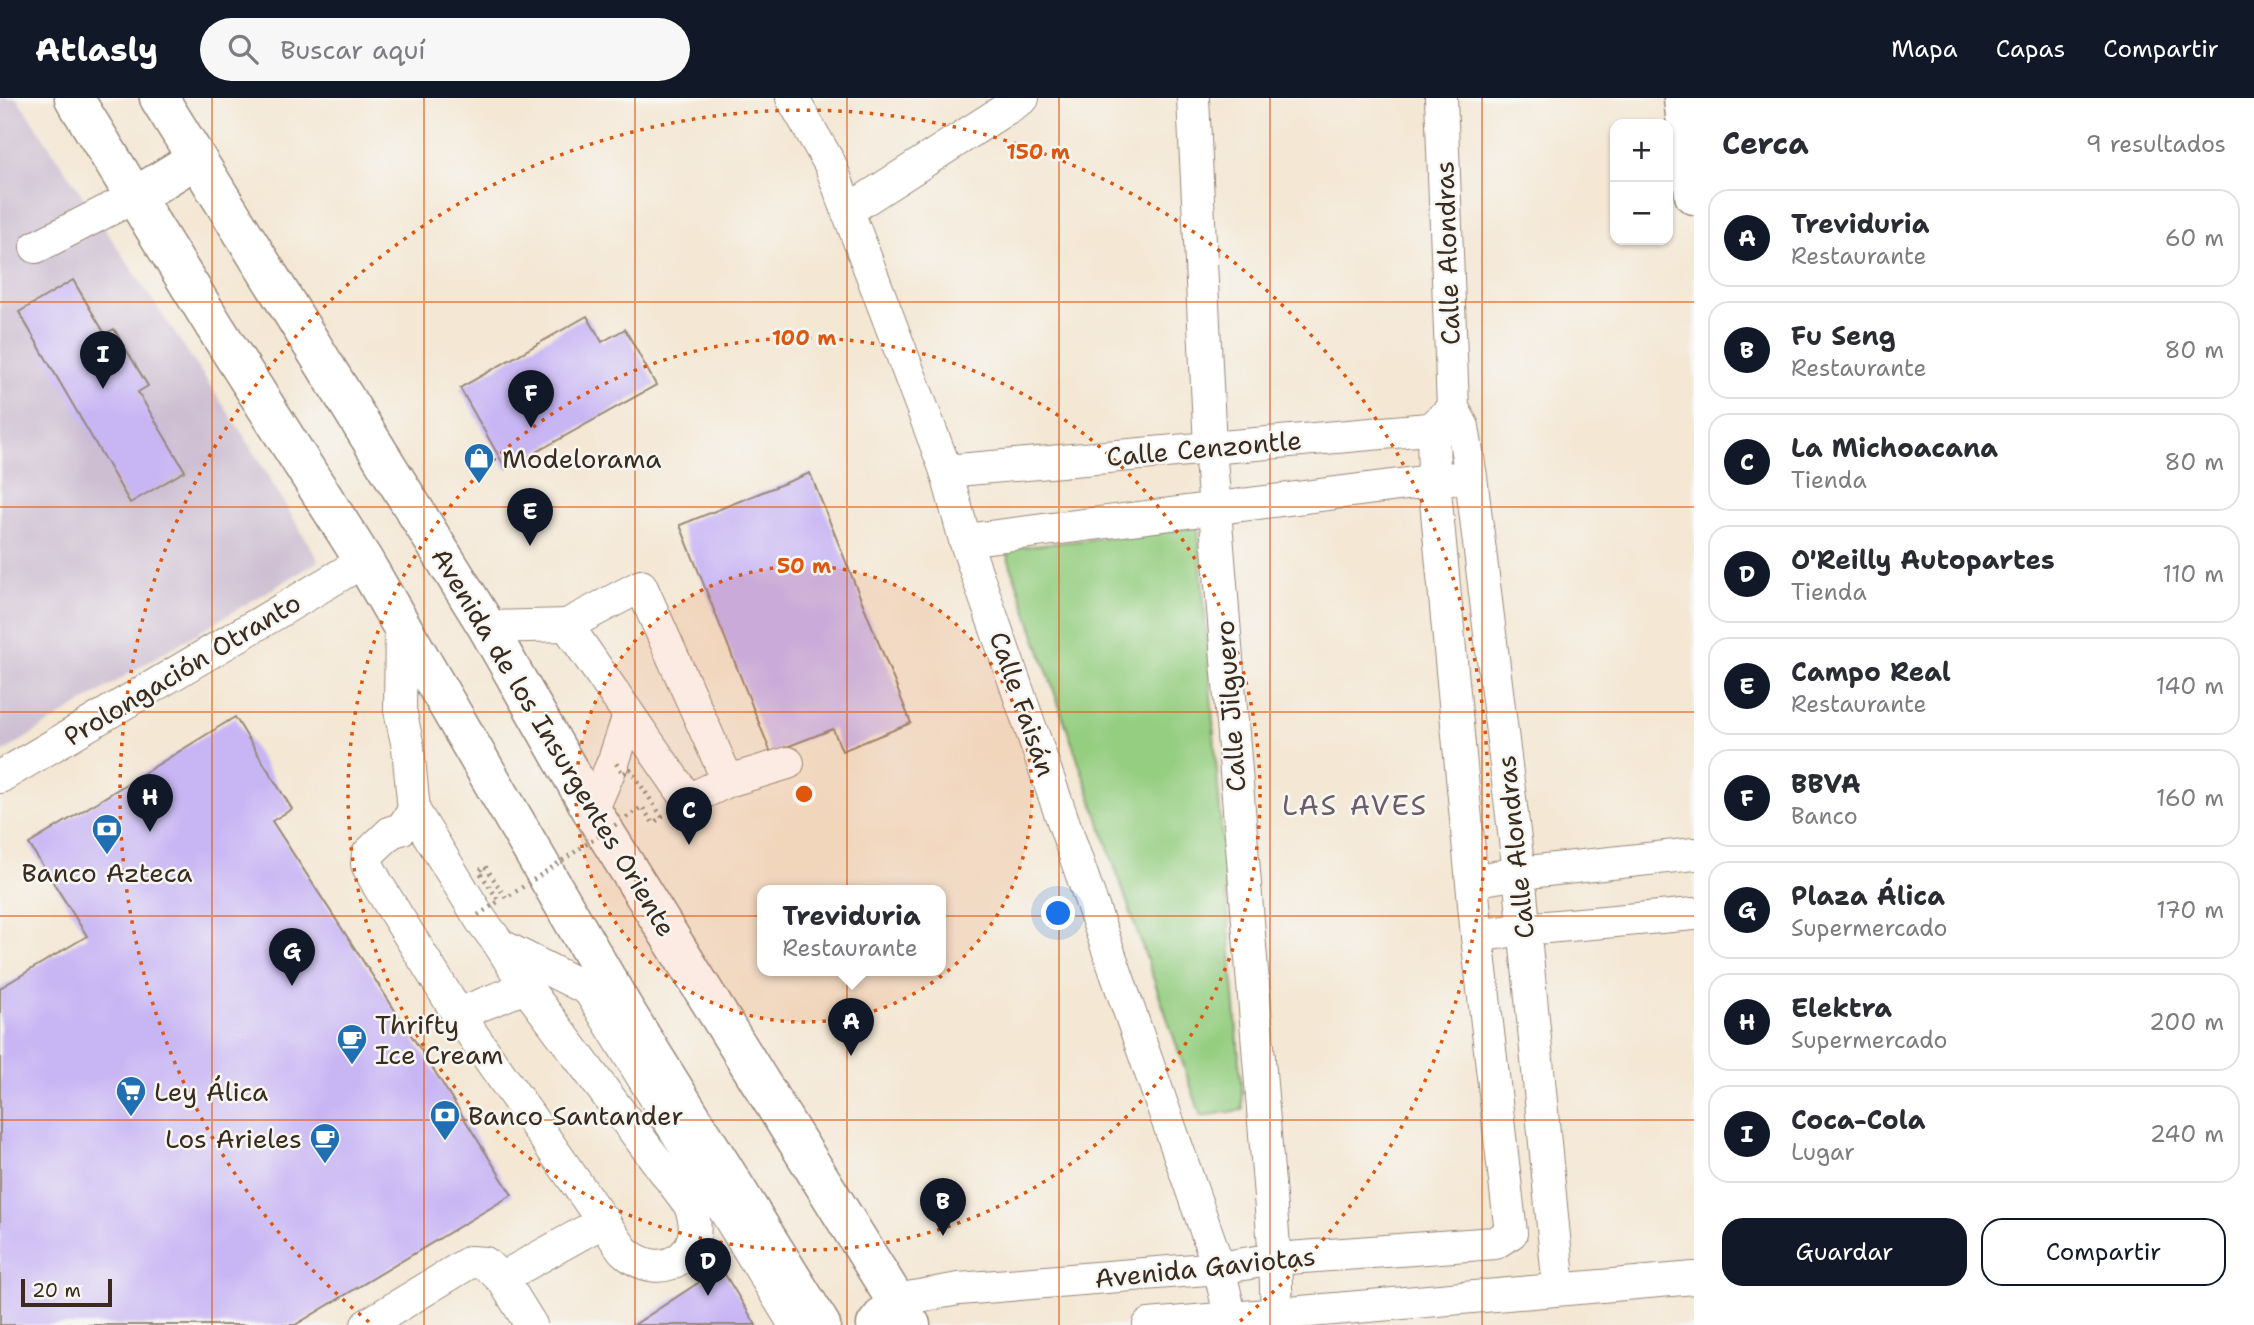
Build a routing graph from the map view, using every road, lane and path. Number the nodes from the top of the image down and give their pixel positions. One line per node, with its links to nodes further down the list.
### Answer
1 (74, 98): 10 (main road)
2 (159, 98): 8 (main road, Avenida de los Insurgentes Oriente)
3 (793, 98): 11 (street, Calle Faisán)
4 (1023, 98): 11 (street)
5 (1192, 98): 14 (street, Calle Jilguero)
6 (1441, 98): 13 (street, Calle Alondras)
7 (1683, 98): 9 (main road)
8 (196, 159): 10 (main road); 23 (main road, Avenida de los Insurgentes Oriente)
9 (1694, 195)
10 (136, 196): 12 (street); 20 (main road)
11 (847, 211): 15 (street, Calle Faisán)
12 (36, 247)
13 (1449, 421): 14 (street, Calle Cenzontle); 16 (street, Calle Alondras); 17 (street, Calle Alondras)
14 (1210, 447): 15 (street, Calle Cenzontle); 18 (street, Calle Jilguero)
15 (946, 471): 19 (street, Calle Faisán)
16 (1471, 477): 17 (street); 32 (street, Calle Alondras)
17 (1434, 480): 18 (street); 33 (street, Calle Alondras)
18 (1216, 509): 19 (street); 45 (street, Calle Jilguero)
19 (965, 540): 46 (street, Calle Faisán)
20 (364, 561): 21 (main road); 27 (street, Prolongación Otranto)
21 (401, 623): 29 (street); 41 (main road)
22 (567, 625): 23 (street); 24 (street); 28 (street)
23 (487, 627): 30 (main road, Avenida de los Insurgentes Oriente)
24 (629, 715): 25 (street); 28 (street)
25 (614, 760): 30 (street); 35 (path, bridge)
26 (788, 763): 28 (street)
27 (0, 777)
28 (728, 781)
29 (414, 811): 35 (street); 42 (street)
30 (592, 811): 51 (main road, Avenida de los Insurgentes Oriente)
31 (1694, 854): 32 (street)
32 (1519, 873): 33 (street); 36 (street, Calle Alondras)
33 (1472, 881): 37 (street, Calle Alondras)
34 (1694, 914): 36 (street)
35 (478, 915): 38 (street)
36 (1524, 929): 37 (street); 49 (street, Calle Alondras)
37 (1477, 936): 44 (street, Calle Alondras)
38 (500, 945): 39 (street); 40 (street)
39 (526, 987): 42 (street); 43 (street)
40 (588, 989): 41 (street); 55 (street)
41 (623, 1007): 56 (main road)
42 (458, 1014): 43 (street)
43 (604, 1221): 48 (street)
44 (1511, 1233): 45 (street, Avenida Gaviotas)
45 (1275, 1259): 46 (street, Avenida Gaviotas); 50 (street, Calle Jilguero)
46 (1219, 1268): 51 (street, Avenida Gaviotas); 52 (street, Calle Faisán)
47 (1694, 1278): 49 (street, Avenida Gaviotas)
48 (503, 1280): 53 (street); 54 (street)
49 (1559, 1290): 50 (street, Avenida Gaviotas)
50 (1277, 1314): 52 (street, Avenida Gaviotas)
51 (895, 1317)
52 (1231, 1319): 57 (street, Avenida Gaviotas)
53 (367, 1325)
54 (531, 1325)
55 (795, 1325)
56 (821, 1325)
57 (1149, 1325)

